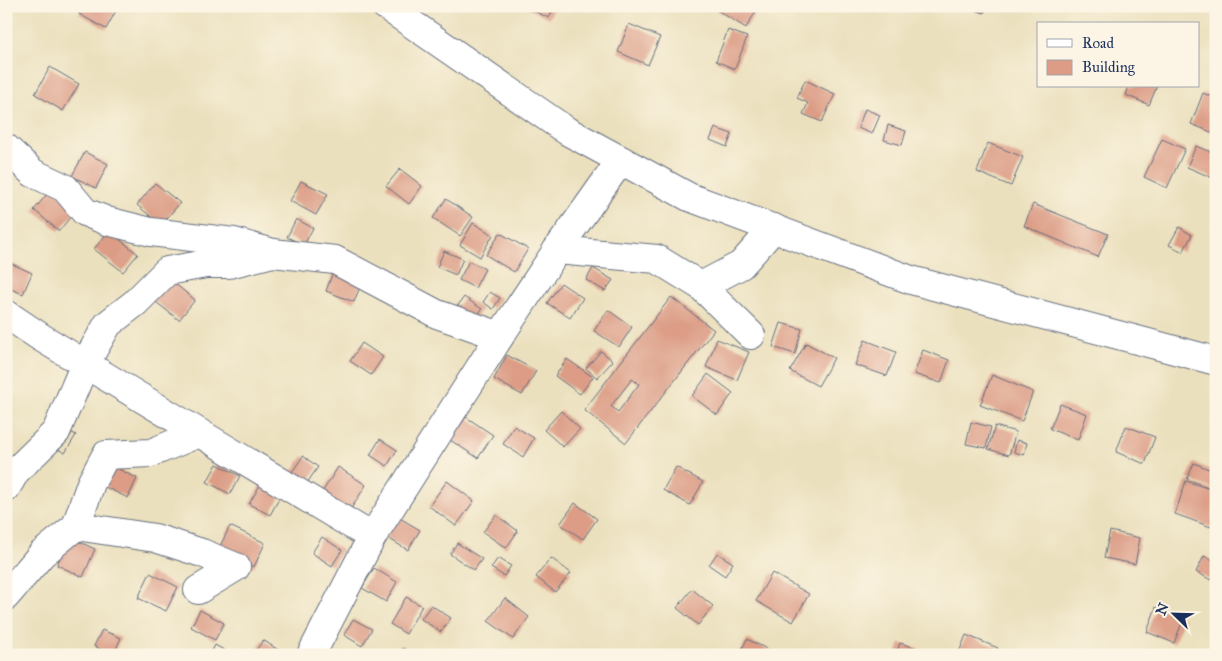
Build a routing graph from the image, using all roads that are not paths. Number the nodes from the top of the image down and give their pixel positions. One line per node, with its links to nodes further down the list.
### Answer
1 (386, 6): 3 (main road)
2 (6, 148): 6 (main road)
3 (621, 160): 4 (main road); 5 (main road)
4 (774, 228): 7 (main road); 11 (main road)
5 (557, 250): 7 (main road); 10 (main road)
6 (273, 253): 10 (main road); 12 (main road)
7 (701, 286): 9 (main road)
8 (6, 314): 12 (main road)
9 (751, 335)
10 (500, 336): 16 (main road)
11 (1216, 361)
12 (85, 364): 13 (main road); 14 (main road)
13 (199, 433): 15 (main road); 16 (main road)
14 (6, 488)
15 (76, 526): 17 (main road); 18 (main road)
16 (372, 537): 19 (main road)
17 (198, 590)
18 (6, 596)
19 (311, 655)

